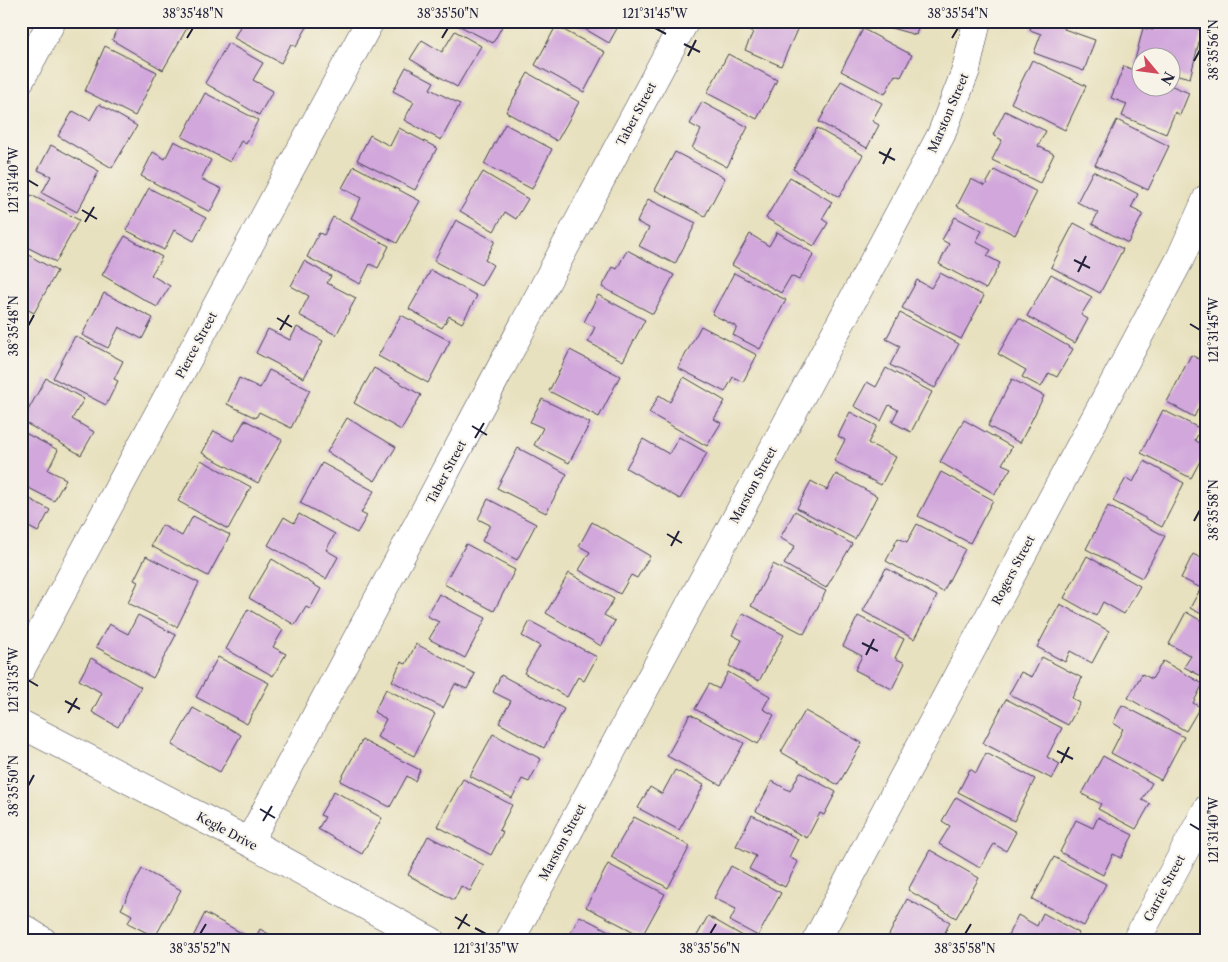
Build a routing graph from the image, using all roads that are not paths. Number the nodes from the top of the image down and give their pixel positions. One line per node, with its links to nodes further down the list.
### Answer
1 (52, 21): 5 (street)
2 (370, 21): 7 (street, Pierce Street)
3 (685, 21): 10 (street, Taber Street)
4 (977, 21): 12 (street, Marston Street)
5 (21, 79)
6 (1207, 198): 13 (street, Rogers Street)
7 (21, 669)
8 (21, 724): 10 (street, Kegle Drive)
9 (1207, 809): 14 (street, Carrie Street)
10 (249, 842): 11 (street, Kegle Drive)
11 (431, 941)
12 (510, 941)
13 (816, 941)
14 (1136, 941)

